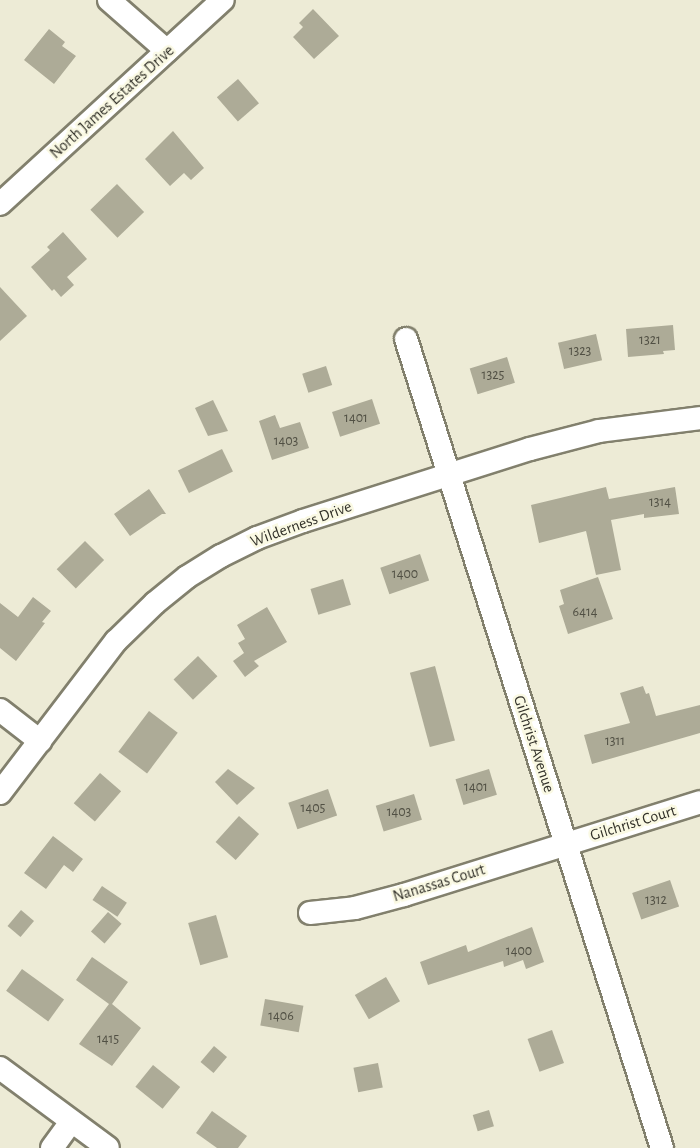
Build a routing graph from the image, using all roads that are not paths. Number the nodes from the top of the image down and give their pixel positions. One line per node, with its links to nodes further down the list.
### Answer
1 (109, 0): 3 (street)
2 (224, 0): 3 (street, North James Estates Drive)
3 (167, 51): 4 (street, North James Estates Drive)
4 (0, 204)
5 (406, 339): 7 (street, Gilchrist Avenue)
6 (700, 418): 7 (street, Wilderness Drive)
7 (448, 474): 9 (street, Wilderness Drive); 12 (street, Gilchrist Avenue)
8 (0, 710): 9 (street)
9 (40, 741): 10 (street, Wilderness Drive)
10 (0, 794)
11 (700, 802): 12 (street, Gilchrist Court)
12 (566, 843): 13 (street, Nanassas Court); 18 (street, Gilchrist Avenue)
13 (310, 913)
14 (0, 1068): 15 (street)
15 (71, 1122): 16 (street); 17 (street)
16 (52, 1148)
17 (108, 1148)
18 (662, 1148)

